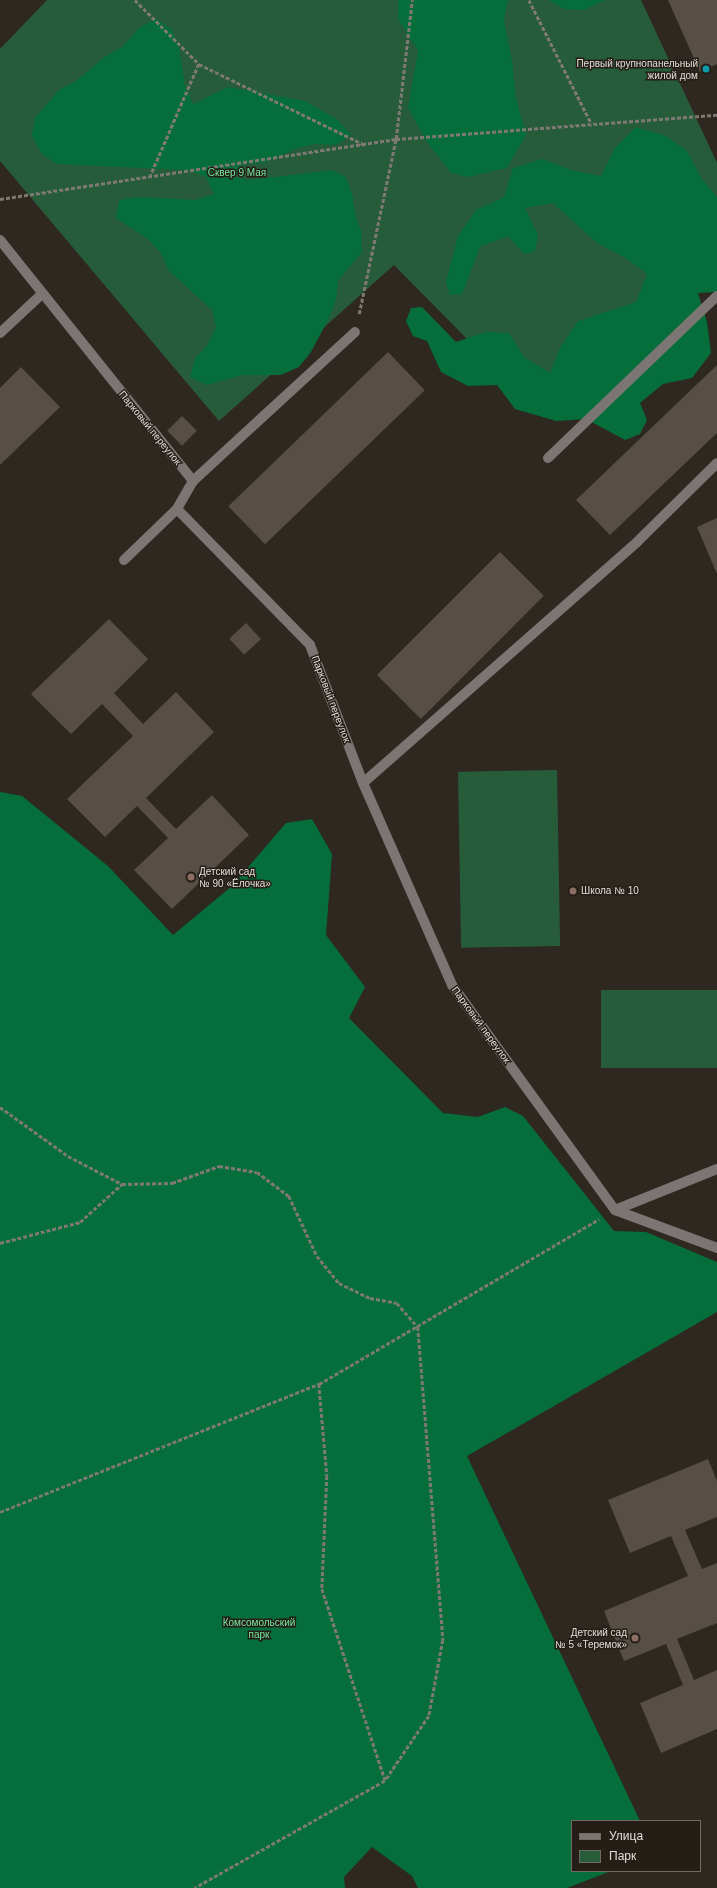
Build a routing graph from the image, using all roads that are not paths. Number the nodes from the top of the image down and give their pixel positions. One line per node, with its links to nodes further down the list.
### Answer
1 (0, 240): 2 (lane, Парковый переулок)
2 (42, 294): 5 (lane); 8 (lane, Парковый переулок)
3 (717, 296): 6 (lane)
4 (355, 332): 8 (lane)
5 (0, 333)
6 (548, 458)
7 (717, 463): 11 (lane)
8 (193, 481): 9 (lane)
9 (177, 509): 10 (lane); 11 (lane, Парковый переулок)
10 (124, 560)
11 (363, 783): 13 (lane, Парковый переулок)
12 (717, 1169): 13 (lane)
13 (615, 1210): 14 (lane)
14 (717, 1248)

